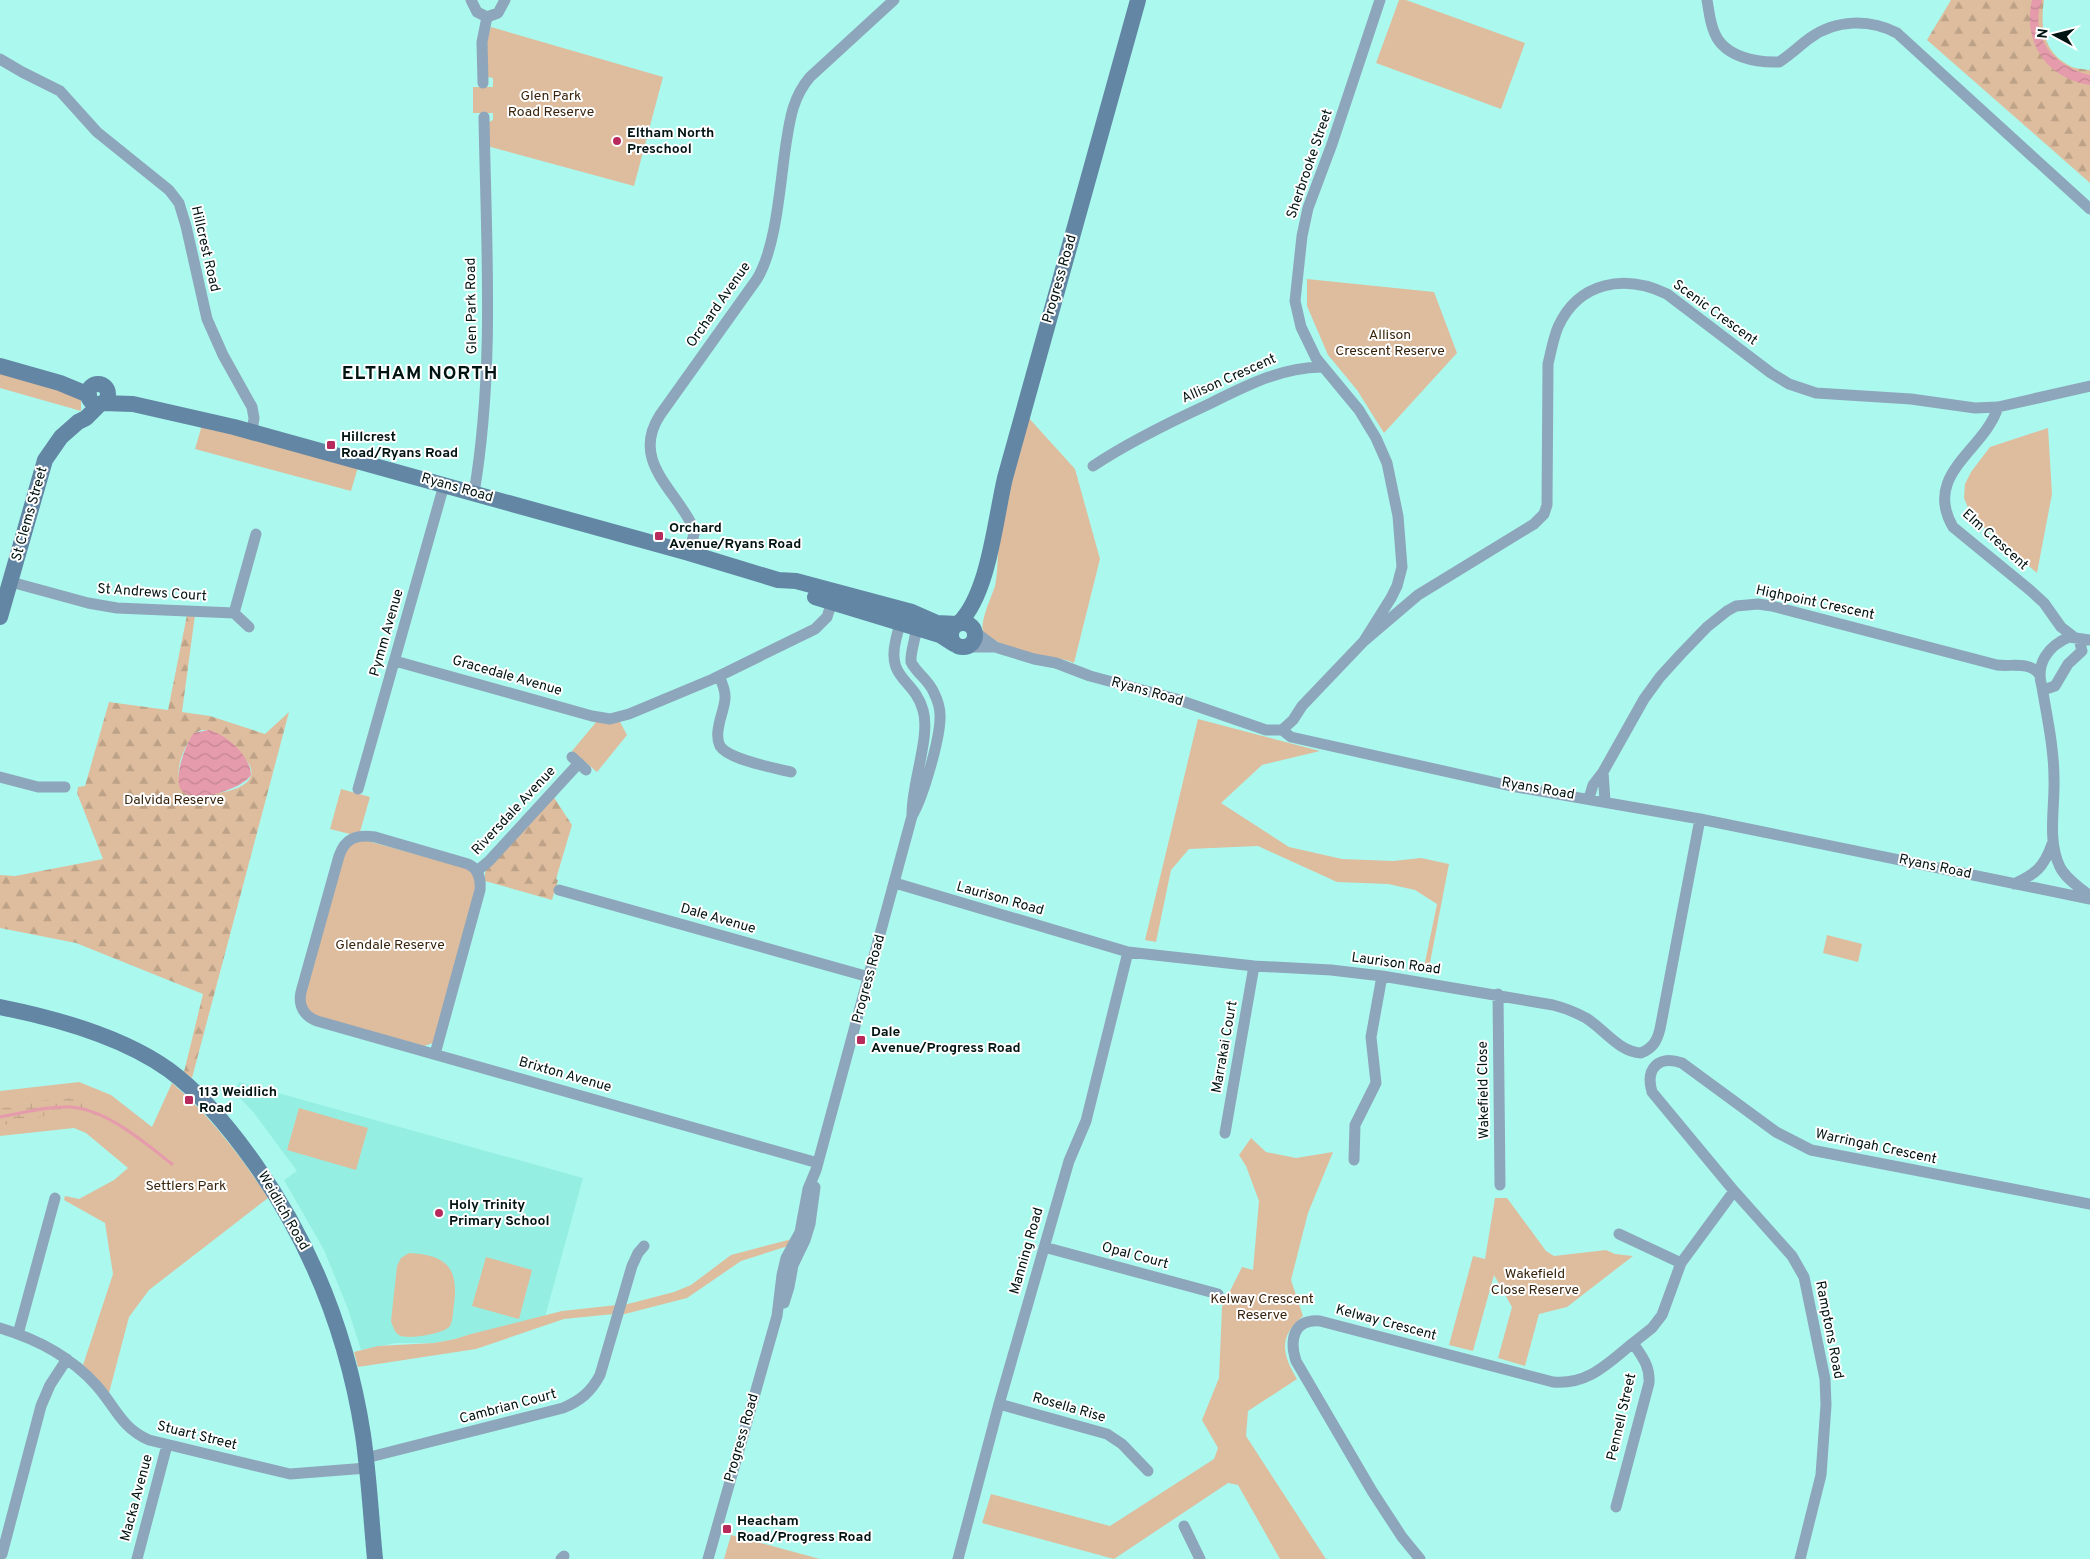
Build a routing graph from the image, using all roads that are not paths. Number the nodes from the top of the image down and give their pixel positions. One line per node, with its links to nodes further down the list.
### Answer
1 (471, 0): 7 (street)
2 (505, 0): 7 (street)
3 (894, 0): 22 (street, Orchard Avenue)
4 (1138, 0): 23 (street, Progress Road)
5 (1380, 0): 13 (street, Sherbrooke Street)
6 (1707, 0): 11 (street)
7 (487, 17): 9 (street)
8 (0, 59): 17 (street, Hillcrest Road)
9 (483, 83)
10 (484, 117): 20 (street, Glen Park Road)
11 (2090, 209)
12 (0, 366): 15 (street, Ryans Road)
13 (1322, 366): 18 (street, Allison Crescent); 35 (street)
14 (2090, 386): 16 (street, Scenic Crescent)
15 (97, 395): 17 (street, Ryans Road); 24 (street, St Clems Street)
16 (1998, 407): 26 (street, Elm Crescent); 35 (street, Scenic Crescent)
17 (252, 432): 19 (street, Ryans Road)
18 (1093, 466)
19 (444, 485): 20 (street, Ryans Road); 41 (street, Pymm Avenue)
20 (474, 493): 22 (street, Ryans Road)
21 (256, 534): 27 (street)
22 (689, 553): 25 (street, Ryans Road)
23 (989, 559): 30 (street, Progress Road); 33 (street, Progress Road)
24 (11, 582): 27 (street, St Andrews Court); 28 (street, St Clems Street)
25 (834, 597): 29 (street, Ryans Road); 44 (street)
26 (2048, 610): 34 (street, Elm Crescent); 38 (street)
27 (234, 613): 31 (street)
28 (0, 617)
29 (906, 618): 30 (street, Ryans Road); 32 (street, Ryans Road); 57 (street, Progress Road)
30 (958, 623): 33 (street); 36 (street)
31 (249, 627)
32 (917, 628): 36 (street, Ryans Road); 57 (street, Progress Road)
33 (974, 632): 36 (street); 37 (street, Ryans Road)
34 (2081, 639): 38 (street); 39 (street)
35 (1364, 640): 47 (street)
36 (960, 646): 37 (street, Ryans Road)
37 (995, 647): 47 (street, Ryans Road)
38 (2052, 649): 40 (street)
39 (2086, 649): 45 (street)
40 (2043, 658): 42 (street, Highpoint Crescent); 43 (street)
41 (394, 661): 44 (street, Gracedale Avenue); 54 (street, Pymm Avenue)
42 (2009, 666): 43 (street, Highpoint Crescent); 51 (street, Highpoint Crescent)
43 (2039, 674): 46 (street)
44 (719, 676): 50 (street)
45 (2055, 686): 46 (street); 48 (street)
46 (2042, 687): 48 (street)
47 (1282, 730): 55 (street, Ryans Road)
48 (2050, 730): 59 (street)
49 (579, 764): 60 (street, Riversdale Avenue)
50 (791, 772)
51 (1603, 772): 55 (street, Highpoint Crescent); 56 (street)
52 (0, 777): 53 (street)
53 (65, 787)
54 (358, 789)
55 (1589, 798): 56 (street, Ryans Road)
56 (1605, 801): 58 (street, Ryans Road)
57 (912, 816): 61 (street, Progress Road)
58 (1700, 819): 62 (street, Ryans Road); 69 (street, Laurison Road)
59 (2053, 842): 62 (street); 64 (street)
60 (477, 871): 71 (street, Riversdale Avenue); 71 (street, Brixton Avenue)
61 (895, 883): 65 (street, Laurison Road); 68 (street, Progress Road)
62 (2014, 884): 64 (street, Ryans Road)
63 (559, 890): 68 (street, Dale Avenue)
64 (2090, 897)
65 (1128, 952): 66 (street, Laurison Road); 82 (street, Manning Road)
66 (1254, 966): 67 (street, Laurison Road); 73 (street, Marrakai Court)
67 (1382, 976): 69 (street, Laurison Road); 74 (street)
68 (869, 977): 75 (street, Progress Road)
69 (1498, 994): 76 (street, Wakefield Close)
70 (0, 1007): 91 (street, Weidlich Road)
71 (435, 1054): 75 (street, Brixton Avenue)
72 (1653, 1069): 77 (street, Ramptons Road); 79 (street, Warringah Crescent)
73 (1225, 1133)
74 (1354, 1160)
75 (817, 1166): 98 (street, Progress Road)
76 (1500, 1185)
77 (1734, 1191): 83 (street); 102 (street, Ramptons Road)
78 (55, 1198): 86 (street)
79 (2090, 1204)
80 (1619, 1234): 83 (street)
81 (644, 1246): 91 (street, Cambrian Court)
82 (1044, 1248): 84 (street, Opal Court); 89 (street, Manning Road)
83 (1681, 1263): 87 (street)
84 (1218, 1294)
85 (0, 1328): 86 (street, Stuart Street)
86 (18, 1334): 88 (street, Stuart Street)
87 (1632, 1344): 93 (street, Pennell Street); 101 (street, Kelway Crescent)
88 (67, 1359): 90 (street, Stuart Street); 95 (street)
89 (999, 1404): 92 (street, Rosella Rise); 99 (street, Manning Road)
90 (167, 1445): 91 (street, Stuart Street); 96 (street, Macka Avenue)
91 (366, 1463): 97 (street, Weidlich Road)
92 (1148, 1471)
93 (1616, 1507)
94 (1184, 1526): 100 (street)
95 (4, 1555)
96 (137, 1559)
97 (376, 1559)
98 (708, 1559)
99 (958, 1559)
100 (1200, 1559)
101 (1420, 1559)
102 (1800, 1559)

